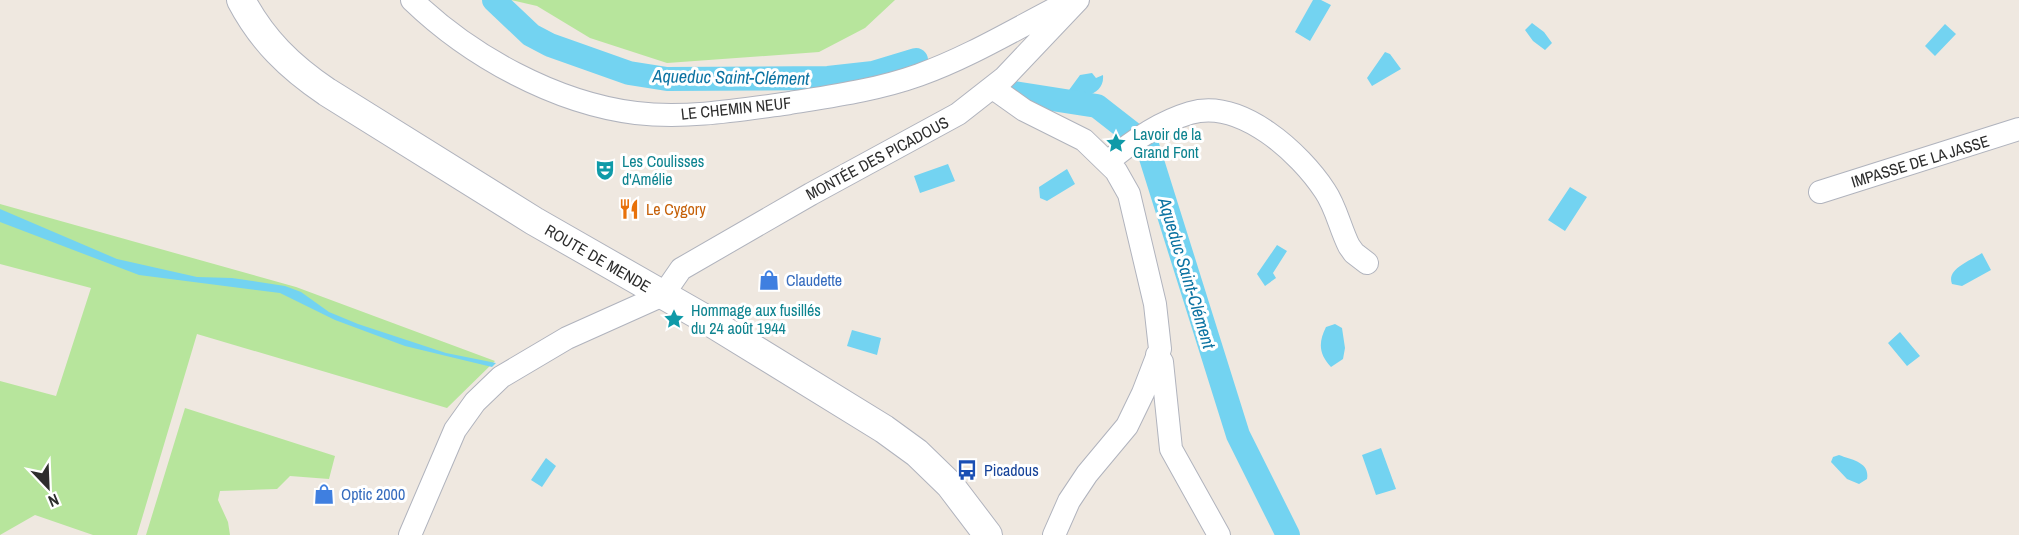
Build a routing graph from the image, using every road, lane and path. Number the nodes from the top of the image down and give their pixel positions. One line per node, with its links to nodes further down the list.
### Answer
1 (241, 0): 10 (street, ROUTE DE MENDE)
2 (412, 0): 3 (street, LE CHEMIN NEUF)
3 (1071, 0)
4 (1078, 0): 5 (street, MONTÉE DES PICADOUS)
5 (993, 88): 7 (street); 10 (street, MONTÉE DES PICADOUS)
6 (2019, 129): 8 (street, IMPASSE DE LA JASSE)
7 (1108, 162): 9 (street); 11 (street)
8 (1820, 192)
9 (1367, 263)
10 (663, 296): 12 (street); 13 (street, ROUTE DE MENDE)
11 (1157, 355): 14 (street); 15 (street)
12 (410, 535)
13 (988, 535)
14 (1054, 535)
15 (1219, 535)

